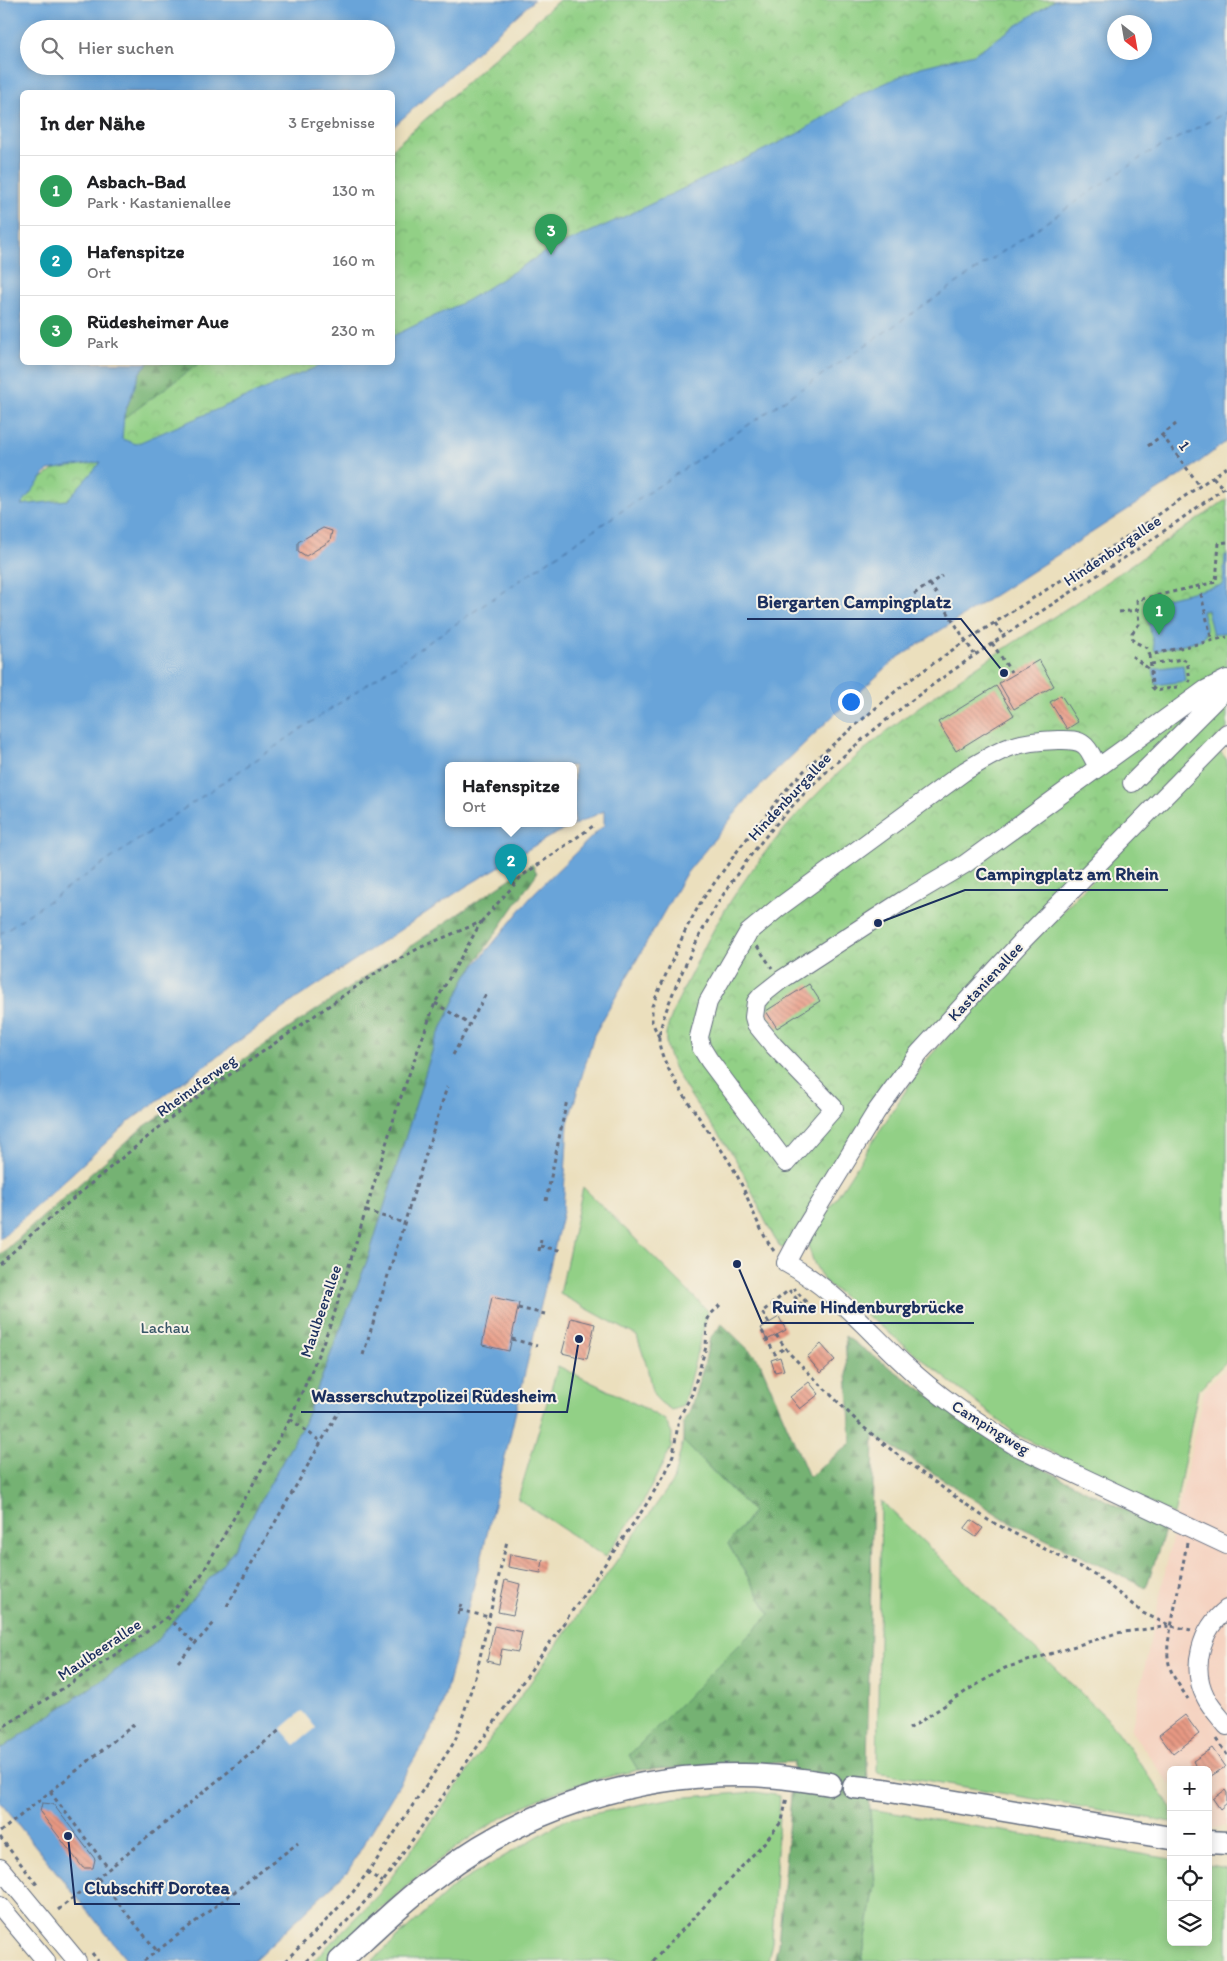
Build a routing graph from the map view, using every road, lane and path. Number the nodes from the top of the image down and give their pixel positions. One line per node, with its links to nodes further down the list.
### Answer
1 (1176, 424): 2 (path)
2 (1162, 435): 3 (path); 6 (path, 1)
3 (1148, 446)
4 (1227, 468): 5 (path)
5 (1213, 477): 6 (path); 7 (path)
6 (1200, 486): 9 (path)
7 (1225, 488): 10 (path, Hindenburgallee)
8 (1227, 542): 13 (path)
9 (1112, 547): 10 (path); 17 (path)
10 (1121, 560): 18 (path, Hindenburgallee)
11 (942, 576): 12 (path)
12 (930, 584): 14 (path); 21 (path)
13 (1199, 586): 15 (path); 20 (path)
14 (914, 594)
15 (1138, 610): 16 (path); 24 (path)
16 (1119, 612)
17 (995, 623): 18 (path); 21 (path)
18 (1003, 635): 22 (path, Hindenburgallee)
19 (1227, 637): 20 (path)
20 (1212, 641): 24 (path)
21 (965, 642): 23 (path); 41 (path)
22 (992, 643): 23 (path, Hindenburgallee); 28 (path)
23 (974, 654): 41 (path, Hindenburgallee)
24 (1150, 655): 26 (path)
25 (1132, 656): 27 (path)
26 (1151, 664): 27 (path); 27 (path)
27 (1149, 669)
28 (1011, 672)
29 (1227, 679): 32 (street)
30 (1227, 688): 33 (street)
31 (1227, 733): 52 (street, Kastanienallee)
32 (1098, 767): 36 (street); 37 (street)
33 (1132, 783)
34 (596, 824): 35 (path)
35 (481, 922): 39 (path, Maulbeerallee); 53 (path, Rheinuferweg)
36 (748, 933): 37 (path); 37 (street)
37 (781, 980)
38 (487, 992): 40 (path)
39 (435, 1003): 40 (path); 46 (path, Maulbeerallee)
40 (469, 1024): 42 (path)
41 (659, 1037): 52 (path)
42 (453, 1055)
43 (447, 1087): 47 (path)
44 (567, 1100): 45 (path)
45 (546, 1200)
46 (366, 1212): 47 (path); 66 (path, Maulbeerallee)
47 (404, 1223): 64 (path)
48 (541, 1240): 49 (path)
49 (540, 1246): 50 (path); 51 (path)
50 (538, 1251)
51 (563, 1251)
52 (786, 1263): 69 (street, Campingweg)
53 (0, 1264)
54 (789, 1282): 58 (path)
55 (720, 1305): 100 (path)
56 (518, 1308): 57 (path)
57 (545, 1314)
58 (769, 1323)
59 (762, 1331): 63 (path)
60 (776, 1335): 63 (path)
61 (512, 1339): 62 (path)
62 (536, 1346)
63 (785, 1348): 78 (path)
64 (363, 1355)
65 (339, 1411): 67 (path)
66 (290, 1419): 67 (path); 75 (path, Maulbeerallee)
67 (320, 1441): 71 (path)
68 (507, 1542): 76 (path)
69 (1227, 1545)
70 (462, 1604): 73 (path)
71 (228, 1606)
72 (1227, 1609): 79 (street)
73 (459, 1610): 74 (path); 76 (path)
74 (458, 1615)
75 (167, 1617): 80 (path); 84 (path, Maulbeerallee)
76 (489, 1617): 98 (path)
77 (214, 1623): 80 (path)
78 (1171, 1626): 79 (path); 86 (path)
79 (1206, 1632): 83 (street)
80 (195, 1643): 81 (path)
81 (178, 1662)
82 (136, 1723): 90 (path)
83 (1227, 1726)
84 (0, 1729)
85 (281, 1729): 97 (path)
86 (909, 1729)
87 (788, 1779): 88 (main road); 109 (main road); 110 (path)
88 (830, 1784)
89 (854, 1787): 92 (main road)
90 (50, 1792): 91 (path); 97 (path)
91 (0, 1832)
92 (1167, 1837)
93 (1212, 1842): 95 (main road)
94 (298, 1843): 103 (path)
95 (1227, 1844)
96 (0, 1868): 105 (street)
97 (109, 1869): 99 (path)
98 (367, 1872): 100 (path); 107 (path)
99 (98, 1878): 102 (path); 103 (path)
100 (383, 1882): 108 (path)
101 (0, 1906): 104 (street)
102 (58, 1910)
103 (157, 1951): 106 (path)
104 (46, 1961)
105 (77, 1961)
106 (144, 1961)
107 (285, 1961)
108 (306, 1961)
109 (340, 1961)
110 (653, 1961)

